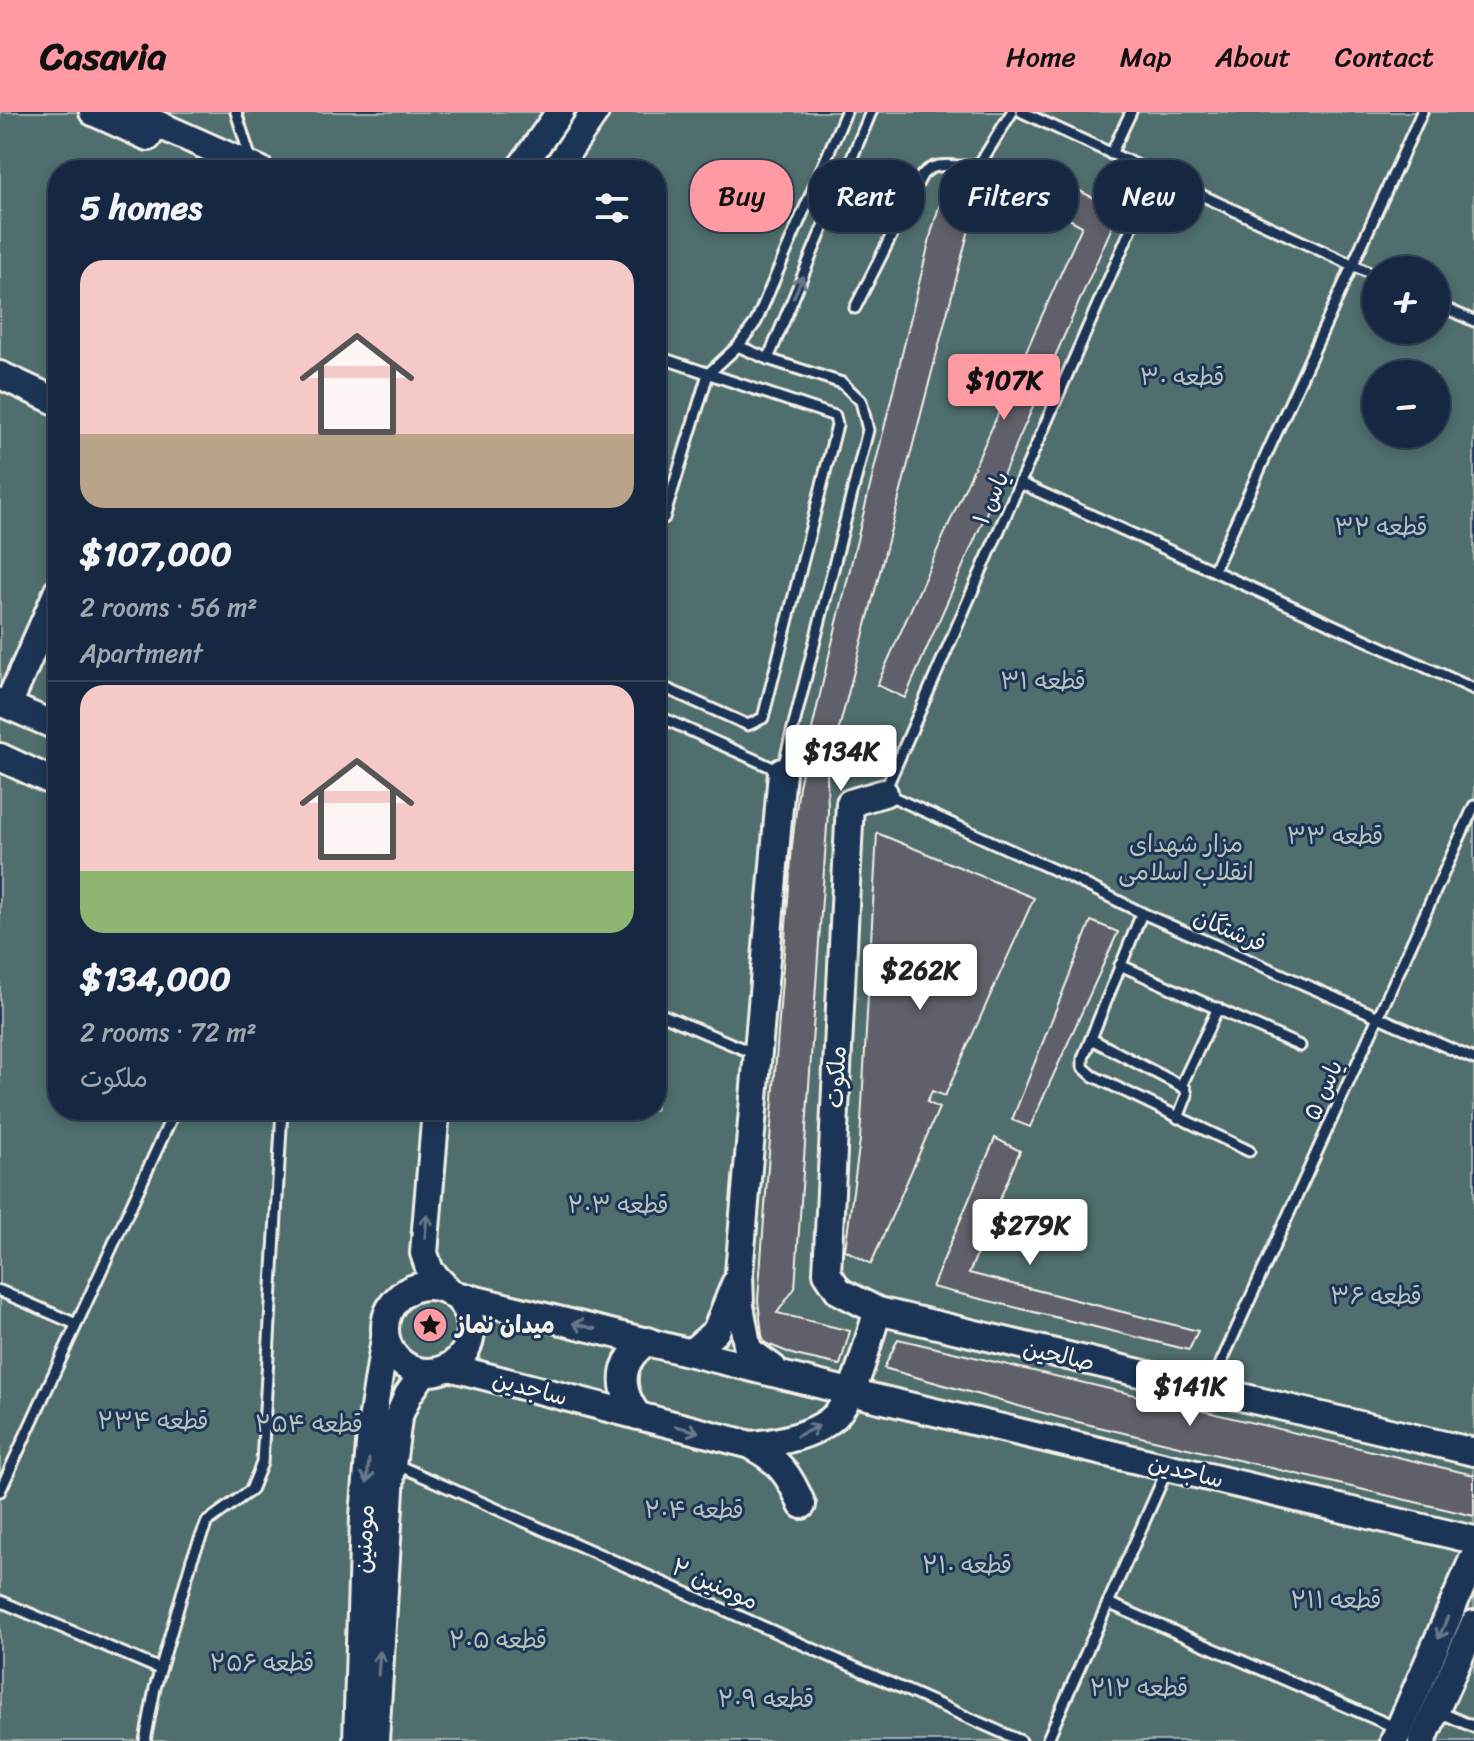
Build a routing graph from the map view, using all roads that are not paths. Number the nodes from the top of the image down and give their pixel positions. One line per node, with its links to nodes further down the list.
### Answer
1 (93, 112): 13 (street)
2 (236, 112): 15 (lane)
3 (560, 112): 16 (street)
4 (595, 112): 17 (street)
5 (846, 112): 26 (lane)
6 (871, 112): 28 (lane, one-way to 6)
7 (1012, 112): 23 (lane)
8 (1022, 112): 12 (lane)
9 (1131, 112): 12 (lane)
10 (1422, 112): 21 (lane)
11 (134, 113): 14 (street)
12 (1111, 154): 18 (lane)
13 (198, 160)
14 (237, 160)
15 (254, 160)
16 (526, 160)
17 (562, 160)
18 (1124, 160)
19 (1203, 196): 21 (lane)
20 (1130, 232): 32 (lane, یاس ۱)
21 (1352, 265): 22 (lane); 34 (lane)
22 (1362, 270)
23 (855, 308)
24 (1450, 310): 25 (lane)
25 (1474, 321)
26 (738, 346): 28 (lane); 29 (lane)
27 (666, 359): 29 (lane)
28 (768, 359): 42 (lane)
29 (708, 374): 33 (lane); 36 (lane)
30 (0, 375): 31 (street)
31 (48, 397)
32 (1020, 483): 34 (lane); 44 (lane, یاس ۱)
33 (666, 511)
34 (1214, 570): 37 (lane)
35 (48, 612): 38 (street)
36 (666, 688)
37 (1474, 689)
38 (4, 703): 40 (street)
39 (666, 720): 42 (lane)
40 (48, 723)
41 (0, 757): 43 (street)
42 (782, 772): 53 (street)
43 (48, 779)
44 (884, 793): 46 (lane, فرشتگان); 64 (street, ملکوت)
45 (1474, 806): 50 (lane, یاس ۵)
46 (1142, 913): 47 (lane); 50 (lane, فرشتگان)
47 (1120, 965): 48 (lane); 51 (lane)
48 (1218, 1008): 52 (lane); 55 (lane)
49 (666, 1016): 53 (lane)
50 (1378, 1016): 54 (lane, فرشتگان); 71 (lane, یاس ۵)
51 (1091, 1039): 55 (lane); 56 (lane)
52 (1300, 1046)
53 (758, 1056): 61 (street)
54 (1474, 1059)
55 (1181, 1086): 56 (lane)
56 (1178, 1118): 60 (lane)
57 (170, 1120): 65 (lane)
58 (281, 1120): 85 (lane)
59 (435, 1120): 63 (street, one-way to 59)
60 (1249, 1151)
61 (739, 1273): 68 (street); 70 (street)
62 (0, 1291): 65 (lane)
63 (452, 1294): 66 (street); 67 (street, ساجدین, one-way to 63); 69 (street)
64 (878, 1311): 71 (street, صالحین); 72 (street)
65 (76, 1324): 78 (lane)
66 (385, 1338): 69 (street); 90 (street, مومنین, one-way to 90)
67 (648, 1341): 68 (street, ساجدین); 73 (street)
68 (692, 1352): 70 (street, ساجدین)
69 (437, 1369): 73 (street, ساجدین); 76 (street, مومنین)
70 (779, 1372): 72 (street, ساجدین)
71 (1209, 1391): 75 (street, صالحین)
72 (850, 1392): 74 (street, ساجدین, one-way to 72); 77 (street, ساجدین)
73 (638, 1416): 74 (street, ساجدین, one-way to 74)
74 (751, 1445): 79 (street, ساجدین)
75 (1474, 1452)
76 (392, 1463): 91 (street, مومنین, one-way to 76); 92 (lane, مومنین ۲)
77 (1168, 1467): 80 (street, ساجدین); 83 (lane)
78 (0, 1491)
79 (802, 1505)
80 (1474, 1540)
81 (1474, 1557): 88 (street, one-way to 88)
82 (0, 1601): 85 (lane)
83 (1108, 1603): 88 (lane); 93 (lane)
84 (1474, 1624): 86 (street)
85 (160, 1669): 89 (lane)
86 (1436, 1710): 87 (lane); 88 (street)
87 (1474, 1727)
88 (1405, 1737)
89 (145, 1741)
90 (357, 1741)
91 (375, 1741)
92 (1021, 1741)
93 (1047, 1741)

